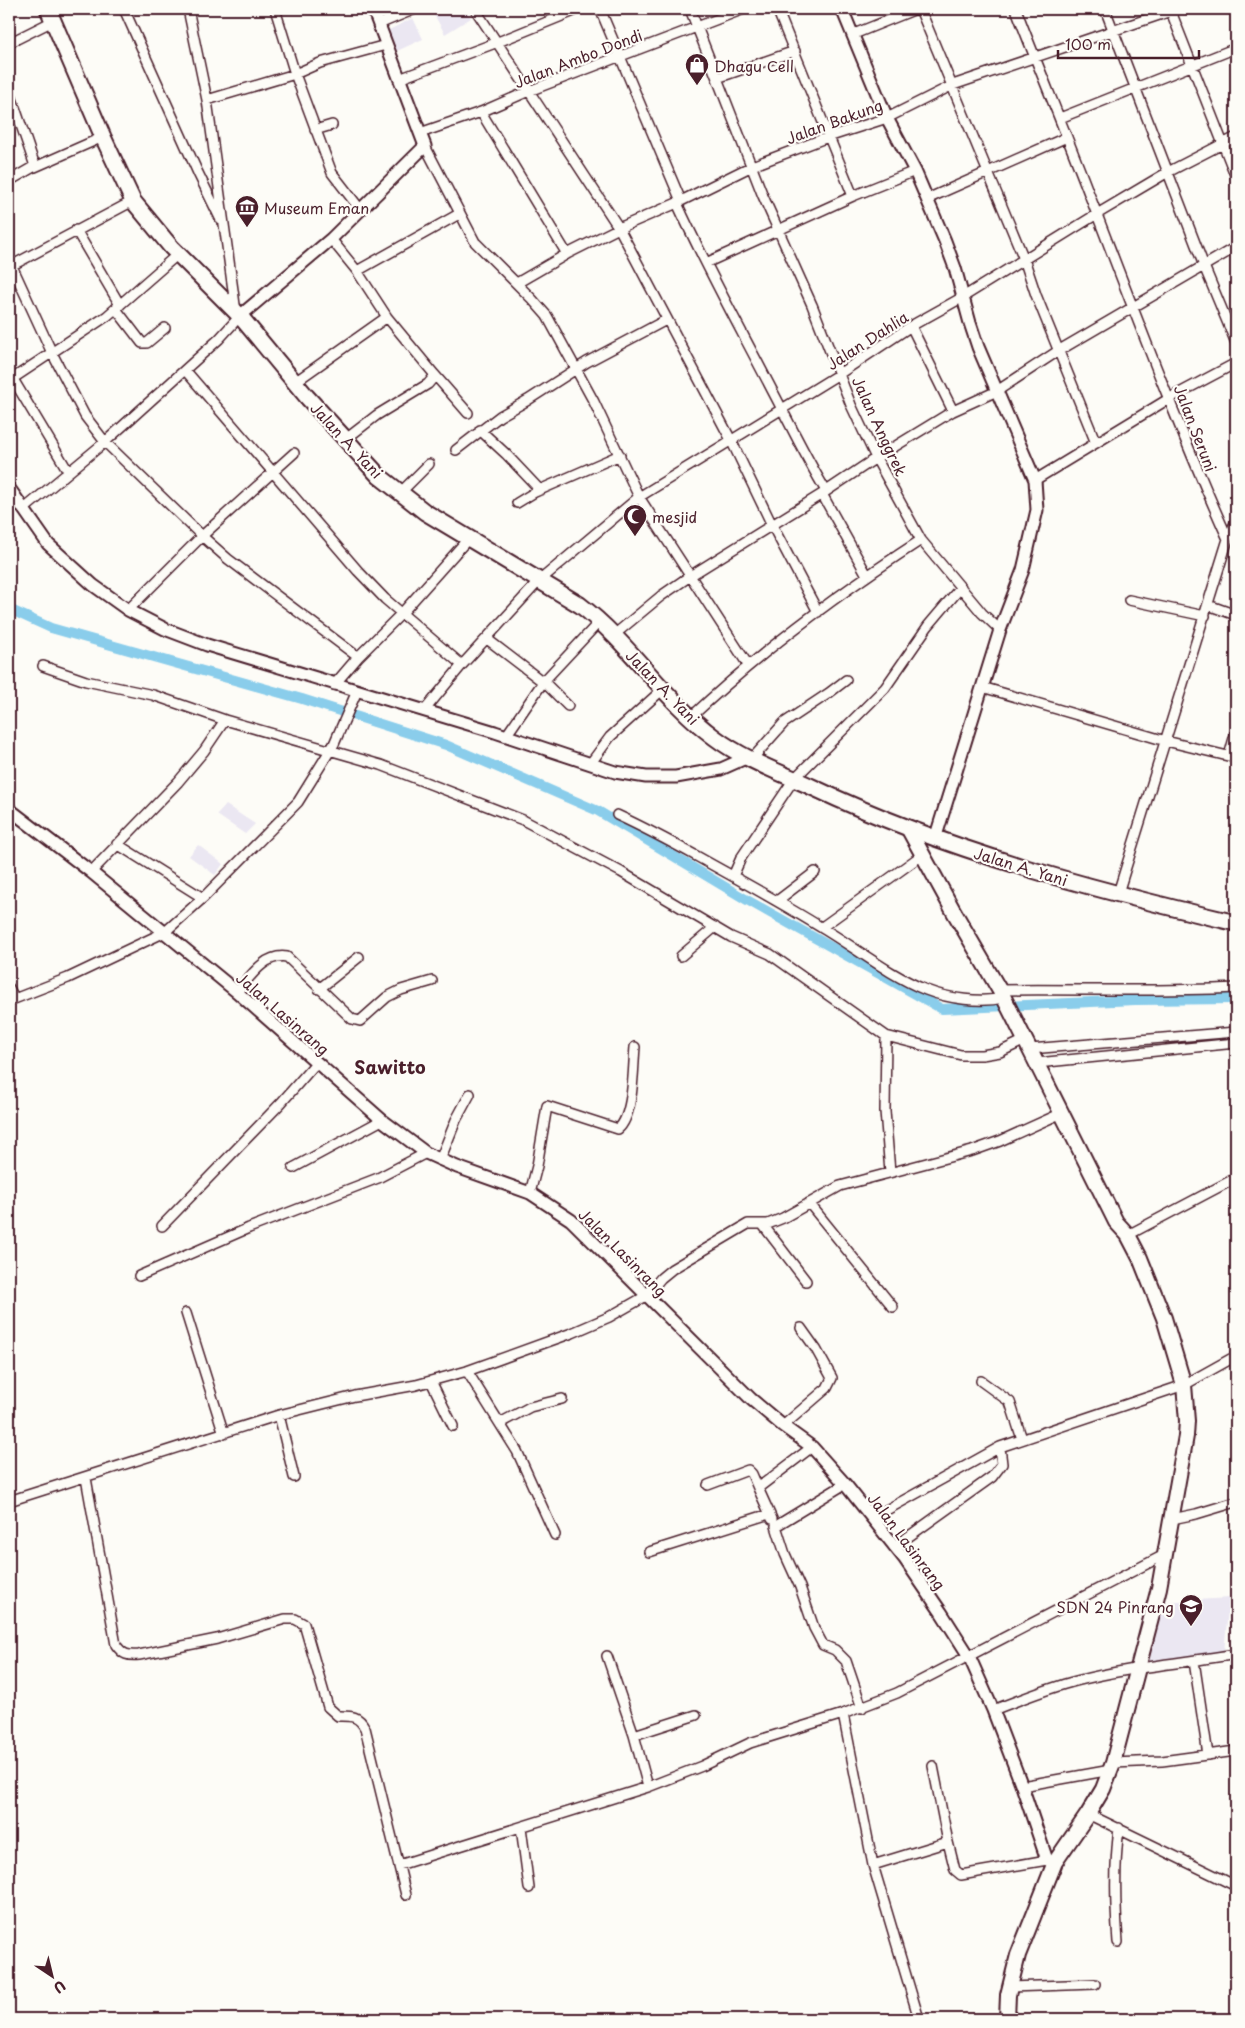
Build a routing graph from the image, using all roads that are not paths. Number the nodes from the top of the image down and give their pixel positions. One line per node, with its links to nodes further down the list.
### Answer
1 (124, 9): 64 (street)
2 (188, 9): 37 (street)
3 (275, 9): 30 (street)
4 (372, 9): 18 (street)
5 (415, 9): 18 (street)
6 (475, 9): 22 (street)
7 (579, 9): 22 (street)
8 (600, 9): 27 (street)
9 (690, 9): 19 (street, Jalan Anggrek)
10 (744, 9): 19 (street, Jalan Ambo Dondi)
11 (777, 9): 26 (street)
12 (842, 9): 21 (street)
13 (918, 9): 21 (street); 33 (street)
14 (1016, 9): 28 (street, Jalan Seruni)
15 (1105, 9): 20 (street)
16 (1170, 10): 20 (street, Jalan Bakung); 29 (street)
17 (51, 15): 23 (street); 44 (highway, Jalan A. Yani)
18 (379, 24): 24 (street)
19 (697, 27): 27 (street, Jalan Ambo Dondi); 31 (street, Jalan Anggrek)
20 (1114, 30): 28 (street, Jalan Bakung); 34 (street)
21 (854, 34): 39 (street)
22 (498, 42): 32 (street); 36 (street)
23 (9, 43)
24 (386, 45): 30 (street); 32 (street)
25 (1236, 48): 29 (street)
26 (795, 51): 31 (street); 45 (street)
27 (620, 57): 36 (street, Jalan Ambo Dondi); 60 (street)
28 (1034, 58): 33 (street, Jalan Bakung); 40 (street, Jalan Seruni)
29 (1191, 65): 34 (street); 48 (street)
30 (295, 74): 37 (street); 42 (street)
31 (717, 78): 50 (street, Jalan Anggrek)
32 (399, 79): 43 (street)
33 (953, 85): 39 (street, Jalan Bakung); 53 (street)
34 (1134, 88): 40 (street); 54 (street)
35 (9, 90): 51 (street)
36 (529, 91): 38 (street, Jalan Ambo Dondi); 65 (street)
37 (207, 100): 64 (street)
38 (481, 112): 43 (street, Jalan Ambo Dondi); 71 (street)
39 (887, 118): 45 (street, Jalan Bakung); 52 (street)
40 (1060, 118): 46 (street, Jalan Seruni)
41 (332, 125): 42 (street)
42 (315, 130): 61 (street)
43 (420, 133): 49 (street)
44 (103, 137): 51 (street); 59 (highway, Jalan A. Yani)
45 (828, 137): 50 (street, Jalan Bakung); 57 (street)
46 (1067, 137): 53 (street); 63 (street, Jalan Seruni)
47 (1236, 137): 48 (street, Jalan Dahlia)
48 (1223, 142): 54 (street, Jalan Dahlia); 55 (street)
49 (425, 146): 61 (street); 62 (street)
50 (752, 166): 60 (street, Jalan Bakung); 66 (street, Jalan Anggrek)
51 (35, 167): 56 (street)
52 (915, 171): 57 (street); 58 (street)
53 (988, 172): 58 (street); 72 (street)
54 (1168, 172): 63 (street, Jalan Dahlia); 74 (street)
55 (1236, 177)
56 (9, 181)
57 (853, 196): 66 (street)
58 (927, 199): 78 (street)
59 (133, 200): 67 (street); 70 (highway, Jalan A. Yani)
60 (679, 202): 65 (street, Jalan Bakung); 73 (street)
61 (360, 208): 68 (street)
62 (460, 214): 76 (street); 77 (street)
63 (1097, 214): 72 (street, Jalan Dahlia); 80 (street, Jalan Seruni)
64 (224, 225): 81 (street)
65 (619, 228): 71 (street, Jalan Bakung); 83 (street)
66 (778, 229): 73 (street); 93 (street, Jalan Anggrek)
67 (76, 230): 75 (street); 79 (street)
68 (331, 239): 76 (street); 81 (street)
69 (1236, 247): 74 (street)
70 (178, 254): 79 (street); 81 (highway, Jalan A. Yani)
71 (567, 254): 77 (street, Jalan Bakung)
72 (1024, 259): 78 (street, Jalan Dahlia); 87 (street)
73 (706, 263): 98 (street)
74 (1204, 266): 80 (street); 86 (street)
75 (11, 267): 88 (street)
76 (357, 271): 82 (street)
77 (517, 283): 90 (street)
78 (963, 297): 84 (street, Jalan Dahlia); 96 (street)
79 (118, 307): 85 (street); 88 (street)
80 (1132, 308): 87 (street); 97 (street, Jalan Seruni)
81 (238, 314): 91 (street); 95 (highway, Jalan A. Yani)
82 (387, 318): 92 (street); 95 (street)
83 (666, 320): 90 (street); 103 (street)
84 (911, 326): 93 (street, Jalan Dahlia); 99 (street)
85 (165, 328)
86 (1236, 343)
87 (1058, 350): 96 (street); 105 (street)
88 (52, 353): 94 (street); 104 (street)
89 (1236, 363): 97 (street)
90 (576, 369): 101 (street); 108 (street)
91 (185, 370): 104 (street); 112 (street)
92 (434, 374): 100 (street); 102 (street)
93 (839, 374): 98 (street, Jalan Dahlia); 109 (street, Jalan Anggrek)
94 (11, 380): 111 (street)
95 (295, 382): 102 (highway, Jalan A. Yani)
96 (997, 391): 99 (street); 113 (street)
97 (1170, 398): 105 (street); 125 (street, Jalan Seruni)
98 (782, 409): 103 (street, Jalan Dahlia); 116 (street)
99 (953, 411): 109 (street)
100 (468, 413)
101 (480, 430): 106 (street); 115 (street)
102 (346, 439): 117 (highway, Jalan A. Yani)
103 (731, 440): 118 (street, Jalan Dahlia); 121 (street)
104 (105, 442): 111 (street); 123 (street)
105 (1096, 443): 113 (street)
106 (456, 450)
107 (294, 453): 112 (street)
108 (620, 455): 115 (street); 118 (street)
109 (876, 458): 116 (street); 126 (street, Jalan Anggrek)
110 (429, 464): 117 (street)
111 (68, 471): 120 (street)
112 (274, 472): 123 (street); 135 (street)
113 (1034, 480): 139 (street)
114 (9, 488): 120 (street)
115 (540, 490): 119 (street)
116 (824, 492): 121 (street); 127 (street)
117 (400, 493): 124 (highway, Jalan A. Yani)
118 (640, 497): 128 (street); 129 (street, Jalan Dahlia)
119 (517, 503)
120 (23, 510): 133 (street)
121 (772, 525): 128 (street); 134 (street)
122 (1235, 525): 125 (street)
123 (202, 536): 133 (street); 142 (street)
124 (468, 538): 129 (highway, Jalan A. Yani); 135 (street)
125 (1228, 539): 132 (street)
126 (921, 540): 127 (street); 130 (street, Jalan Anggrek)
127 (867, 575): 134 (street)
128 (690, 576): 140 (street); 144 (street)
129 (539, 581): 138 (highway, Jalan A. Yani); 141 (street, Jalan Dahlia)
130 (961, 587): 139 (street, Jalan Anggrek); 163 (street)
131 (1129, 600): 137 (street)
132 (1208, 605): 136 (street); 137 (street)
133 (128, 610): 148 (street)
134 (818, 612): 144 (street)
135 (402, 613): 142 (street); 143 (street)
136 (1236, 615)
137 (1205, 616): 158 (street)
138 (600, 621): 140 (highway, Jalan A. Yani); 147 (street)
139 (1000, 630): 149 (street)
140 (614, 635): 150 (highway, Jalan A. Yani)
141 (487, 639): 143 (street, Jalan Dahlia); 147 (street)
142 (358, 656): 148 (street)
143 (462, 665): 153 (street, Jalan Dahlia)
144 (748, 665): 154 (street)
145 (43, 666): 155 (street)
146 (846, 680): 161 (street)
147 (543, 682): 152 (street); 157 (street)
148 (334, 685): 151 (street)
149 (982, 687): 158 (street); 167 (street)
150 (662, 690): 154 (highway, Jalan A. Yani); 162 (street)
151 (355, 696): 153 (street); 159 (street)
152 (568, 706)
153 (424, 711): 157 (street)
154 (690, 718): 161 (highway, Jalan A. Yani)
155 (225, 720): 159 (street); 168 (street)
156 (1236, 731): 160 (street)
157 (506, 736): 162 (street)
158 (1166, 741): 160 (street); 173 (street)
159 (333, 747): 174 (street); 177 (street)
160 (1233, 757)
161 (750, 758): 162 (street); 163 (highway, Jalan A. Yani)
162 (590, 764)
163 (794, 779): 166 (highway, Jalan A. Yani); 172 (street)
164 (9, 809): 170 (street, Jalan Lasinrang)
165 (617, 815): 172 (street)
166 (908, 828): 167 (highway, Jalan A. Yani); 169 (main road)
167 (935, 839): 173 (highway, Jalan A. Yani)
168 (117, 844): 170 (street); 174 (street)
169 (922, 855): 178 (street); 187 (main road)
170 (91, 872): 179 (street, Jalan Lasinrang)
171 (815, 872): 175 (street)
172 (733, 876): 175 (street)
173 (1118, 893): 176 (highway, Jalan A. Yani)
174 (203, 898): 179 (street)
175 (777, 901): 178 (street)
176 (1236, 923)
177 (715, 927): 180 (street); 190 (street)
178 (822, 928): 187 (street)
179 (165, 932): 186 (street, Jalan Lasinrang); 188 (street)
180 (681, 956)
181 (360, 958): 185 (street)
182 (432, 981): 185 (street)
183 (9, 988): 188 (street)
184 (1236, 988): 187 (street)
185 (319, 989): 186 (street)
186 (237, 992): 194 (street, Jalan Lasinrang)
187 (1003, 996): 191 (main road)
188 (11, 1000)
189 (1236, 1032): 191 (street)
190 (886, 1036): 191 (street); 202 (street)
191 (1025, 1040): 195 (main road)
192 (1236, 1043): 195 (street)
193 (635, 1047): 204 (street)
194 (316, 1063): 198 (street, Jalan Lasinrang); 207 (street)
195 (1037, 1063): 197 (main road)
196 (470, 1094): 200 (street)
197 (1062, 1113): 202 (street); 208 (main road)
198 (382, 1120): 199 (street, Jalan Lasinrang); 201 (street)
199 (426, 1153): 200 (street, Jalan Lasinrang); 209 (street)
200 (440, 1160): 204 (street, Jalan Lasinrang)
201 (293, 1168)
202 (890, 1172): 205 (street)
203 (1236, 1178): 208 (street)
204 (530, 1193): 211 (street, Jalan Lasinrang)
205 (810, 1203): 206 (street); 212 (street)
206 (763, 1224): 210 (street); 211 (street)
207 (162, 1226)
208 (1128, 1235): 219 (main road)
209 (139, 1276)
210 (806, 1281)
211 (646, 1296): 216 (street); 224 (street, Jalan Lasinrang)
212 (893, 1307)
213 (186, 1313): 225 (street)
214 (801, 1328): 224 (street)
215 (1236, 1356): 219 (street)
216 (467, 1371): 217 (street); 222 (street)
217 (431, 1381): 221 (street); 223 (street)
218 (981, 1381): 226 (street)
219 (1184, 1385): 226 (street); 238 (main road)
220 (562, 1399): 222 (street)
221 (279, 1416): 225 (street); 229 (street)
222 (500, 1423): 240 (street)
223 (453, 1426)
224 (783, 1426): 227 (street, Jalan Lasinrang)
225 (224, 1434): 230 (street)
226 (1022, 1439): 228 (street)
227 (812, 1447): 231 (street, Jalan Lasinrang); 233 (street)
228 (1000, 1447): 237 (street); 241 (street)
229 (294, 1476)
230 (86, 1478): 234 (street); 265 (street)
231 (845, 1484): 237 (street, Jalan Lasinrang); 239 (street)
232 (708, 1485): 233 (street)
233 (758, 1488): 236 (street)
234 (9, 1501)
235 (1236, 1502): 238 (street)
236 (769, 1514): 239 (street); 242 (street)
237 (872, 1518): 241 (street, Jalan Lasinrang)
238 (1172, 1519): 243 (main road)
239 (776, 1526): 249 (street)
240 (555, 1535)
241 (894, 1547): 246 (street, Jalan Lasinrang)
242 (649, 1552)
243 (1166, 1554): 246 (street); 248 (main road)
244 (1236, 1654): 247 (street)
245 (607, 1656): 253 (street)
246 (969, 1656): 249 (street); 250 (street, Jalan Lasinrang)
247 (1194, 1662): 248 (street); 255 (street)
248 (1140, 1667): 250 (street); 257 (main road)
249 (862, 1708): 251 (street)
250 (993, 1710): 258 (street, Jalan Lasinrang)
251 (843, 1714): 259 (street); 266 (street)
252 (696, 1715): 253 (street)
253 (634, 1735): 259 (street)
254 (1236, 1752): 255 (street)
255 (1208, 1754): 257 (street)
256 (933, 1766): 263 (street)
257 (1112, 1767): 258 (street); 260 (main road)
258 (1022, 1786): 264 (street, Jalan Lasinrang)
259 (648, 1787): 261 (street)
260 (1088, 1814): 262 (street); 264 (main road)
261 (521, 1827): 265 (street); 268 (street)
262 (1119, 1828): 267 (street); 270 (street)
263 (948, 1842): 264 (street); 266 (street)
264 (1051, 1861): 272 (main road)
265 (399, 1865): 269 (street)
266 (873, 1866): 273 (street)
267 (1236, 1886)
268 (529, 1888)
269 (406, 1895)
270 (1118, 1942)
271 (1095, 1984): 272 (street)
272 (1010, 1986): 274 (main road)
273 (919, 2019)
274 (1007, 2019)

